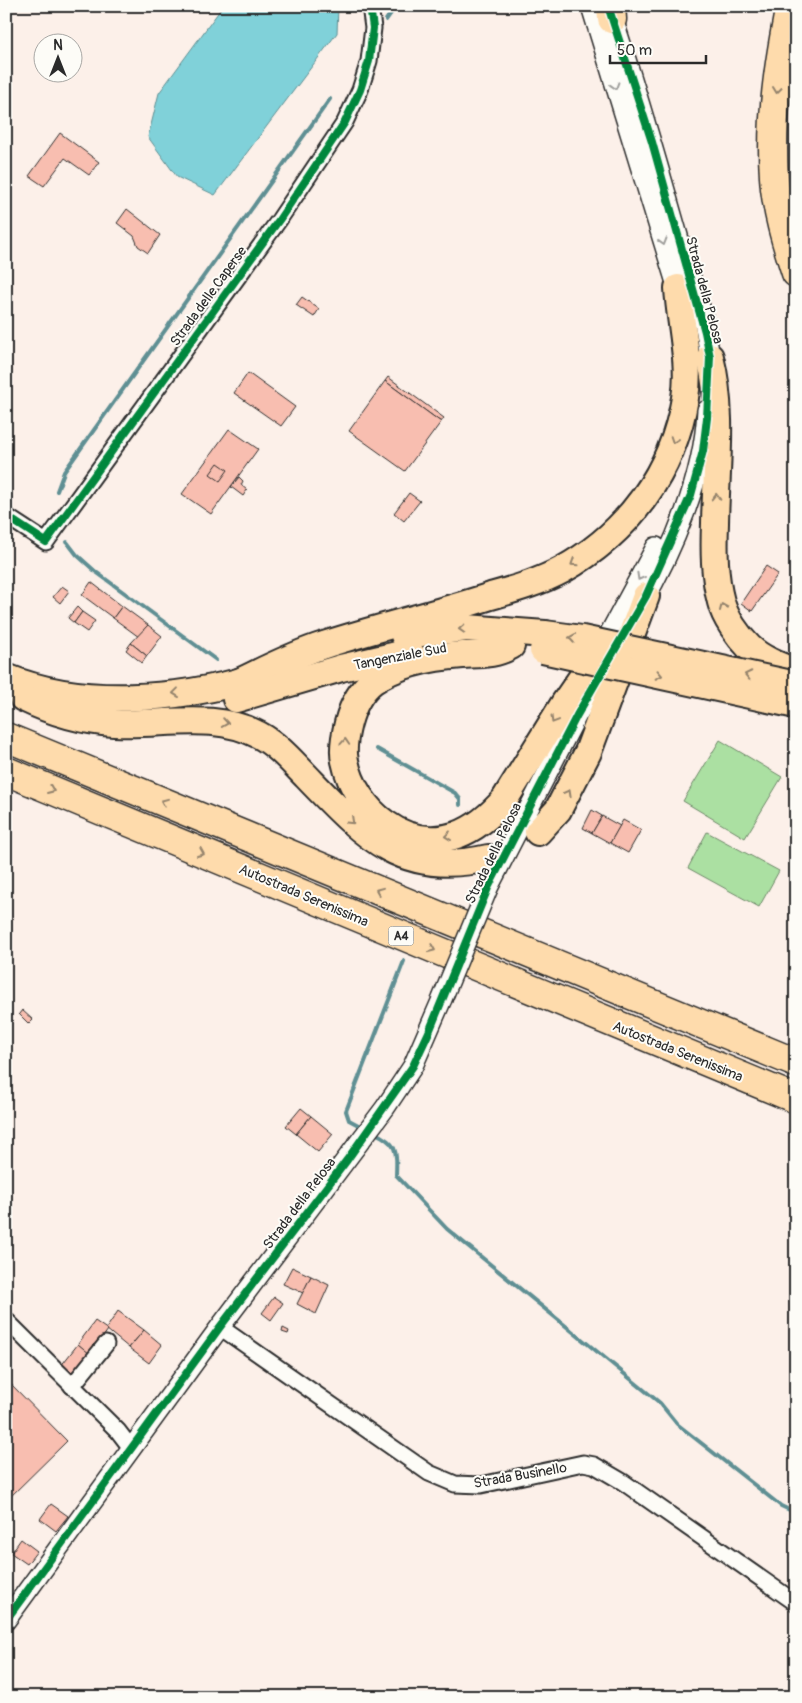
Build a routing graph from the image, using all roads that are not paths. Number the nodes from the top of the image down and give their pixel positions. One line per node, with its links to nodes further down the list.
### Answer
1 (370, 6): 9 (street, Strada delle Caperse)
2 (783, 6): 5 (highway)
3 (790, 6): 5 (highway)
4 (605, 9): 7 (street, Strada della Pelosa, one-way to 7); 8 (street, Strada della Pelosa)
5 (783, 42): 6 (highway, one-way to 6)
6 (796, 273)
7 (678, 288): 13 (street, Strada della Pelosa, one-way to 13); 16 (highway, one-way to 16)
8 (710, 357): 10 (street, Strada della Pelosa); 14 (highway, one-way to 8)
9 (6, 516)
10 (646, 596): 20 (street, Strada della Pelosa); 23 (highway, one-way to 10)
11 (544, 642): 12 (highway, Tangenziale Sud); 16 (highway, Tangenziale Sud, one-way to 16); 17 (highway, Tangenziale Sud, one-way to 11, bridge); 19 (highway, Tangenziale Sud, one-way to 19, bridge)
12 (511, 646): 13 (highway, one-way to 12); 18 (highway, Tangenziale Sud)
13 (600, 651): 20 (street, Strada della Pelosa)
14 (796, 672)
15 (6, 677): 16 (highway, Tangenziale Sud, one-way to 15)
16 (241, 682)
17 (796, 685)
18 (15, 695): 24 (highway, one-way to 24)
19 (796, 705)
20 (577, 715): 32 (street, Strada della Pelosa, bridge)
21 (6, 737): 25 (highway, A4, one-way to 21)
22 (6, 771): 26 (highway, Autostrada Serenissima / A4, one-way to 26)
23 (538, 832)
24 (488, 858)
25 (411, 904): 27 (highway); 28 (highway, A4)
26 (476, 967): 29 (highway, Autostrada Serenissima / A4); 30 (highway)
27 (796, 1046)
28 (796, 1063)
29 (796, 1100)
30 (796, 1108)
31 (6, 1320): 34 (street)
32 (220, 1327): 35 (street, Strada della Pelosa); 36 (street, Strada Businello)
33 (106, 1344): 34 (street)
34 (72, 1386): 35 (street)
35 (131, 1448): 37 (street, Strada della Pelosa)
36 (796, 1602)
37 (6, 1620)

